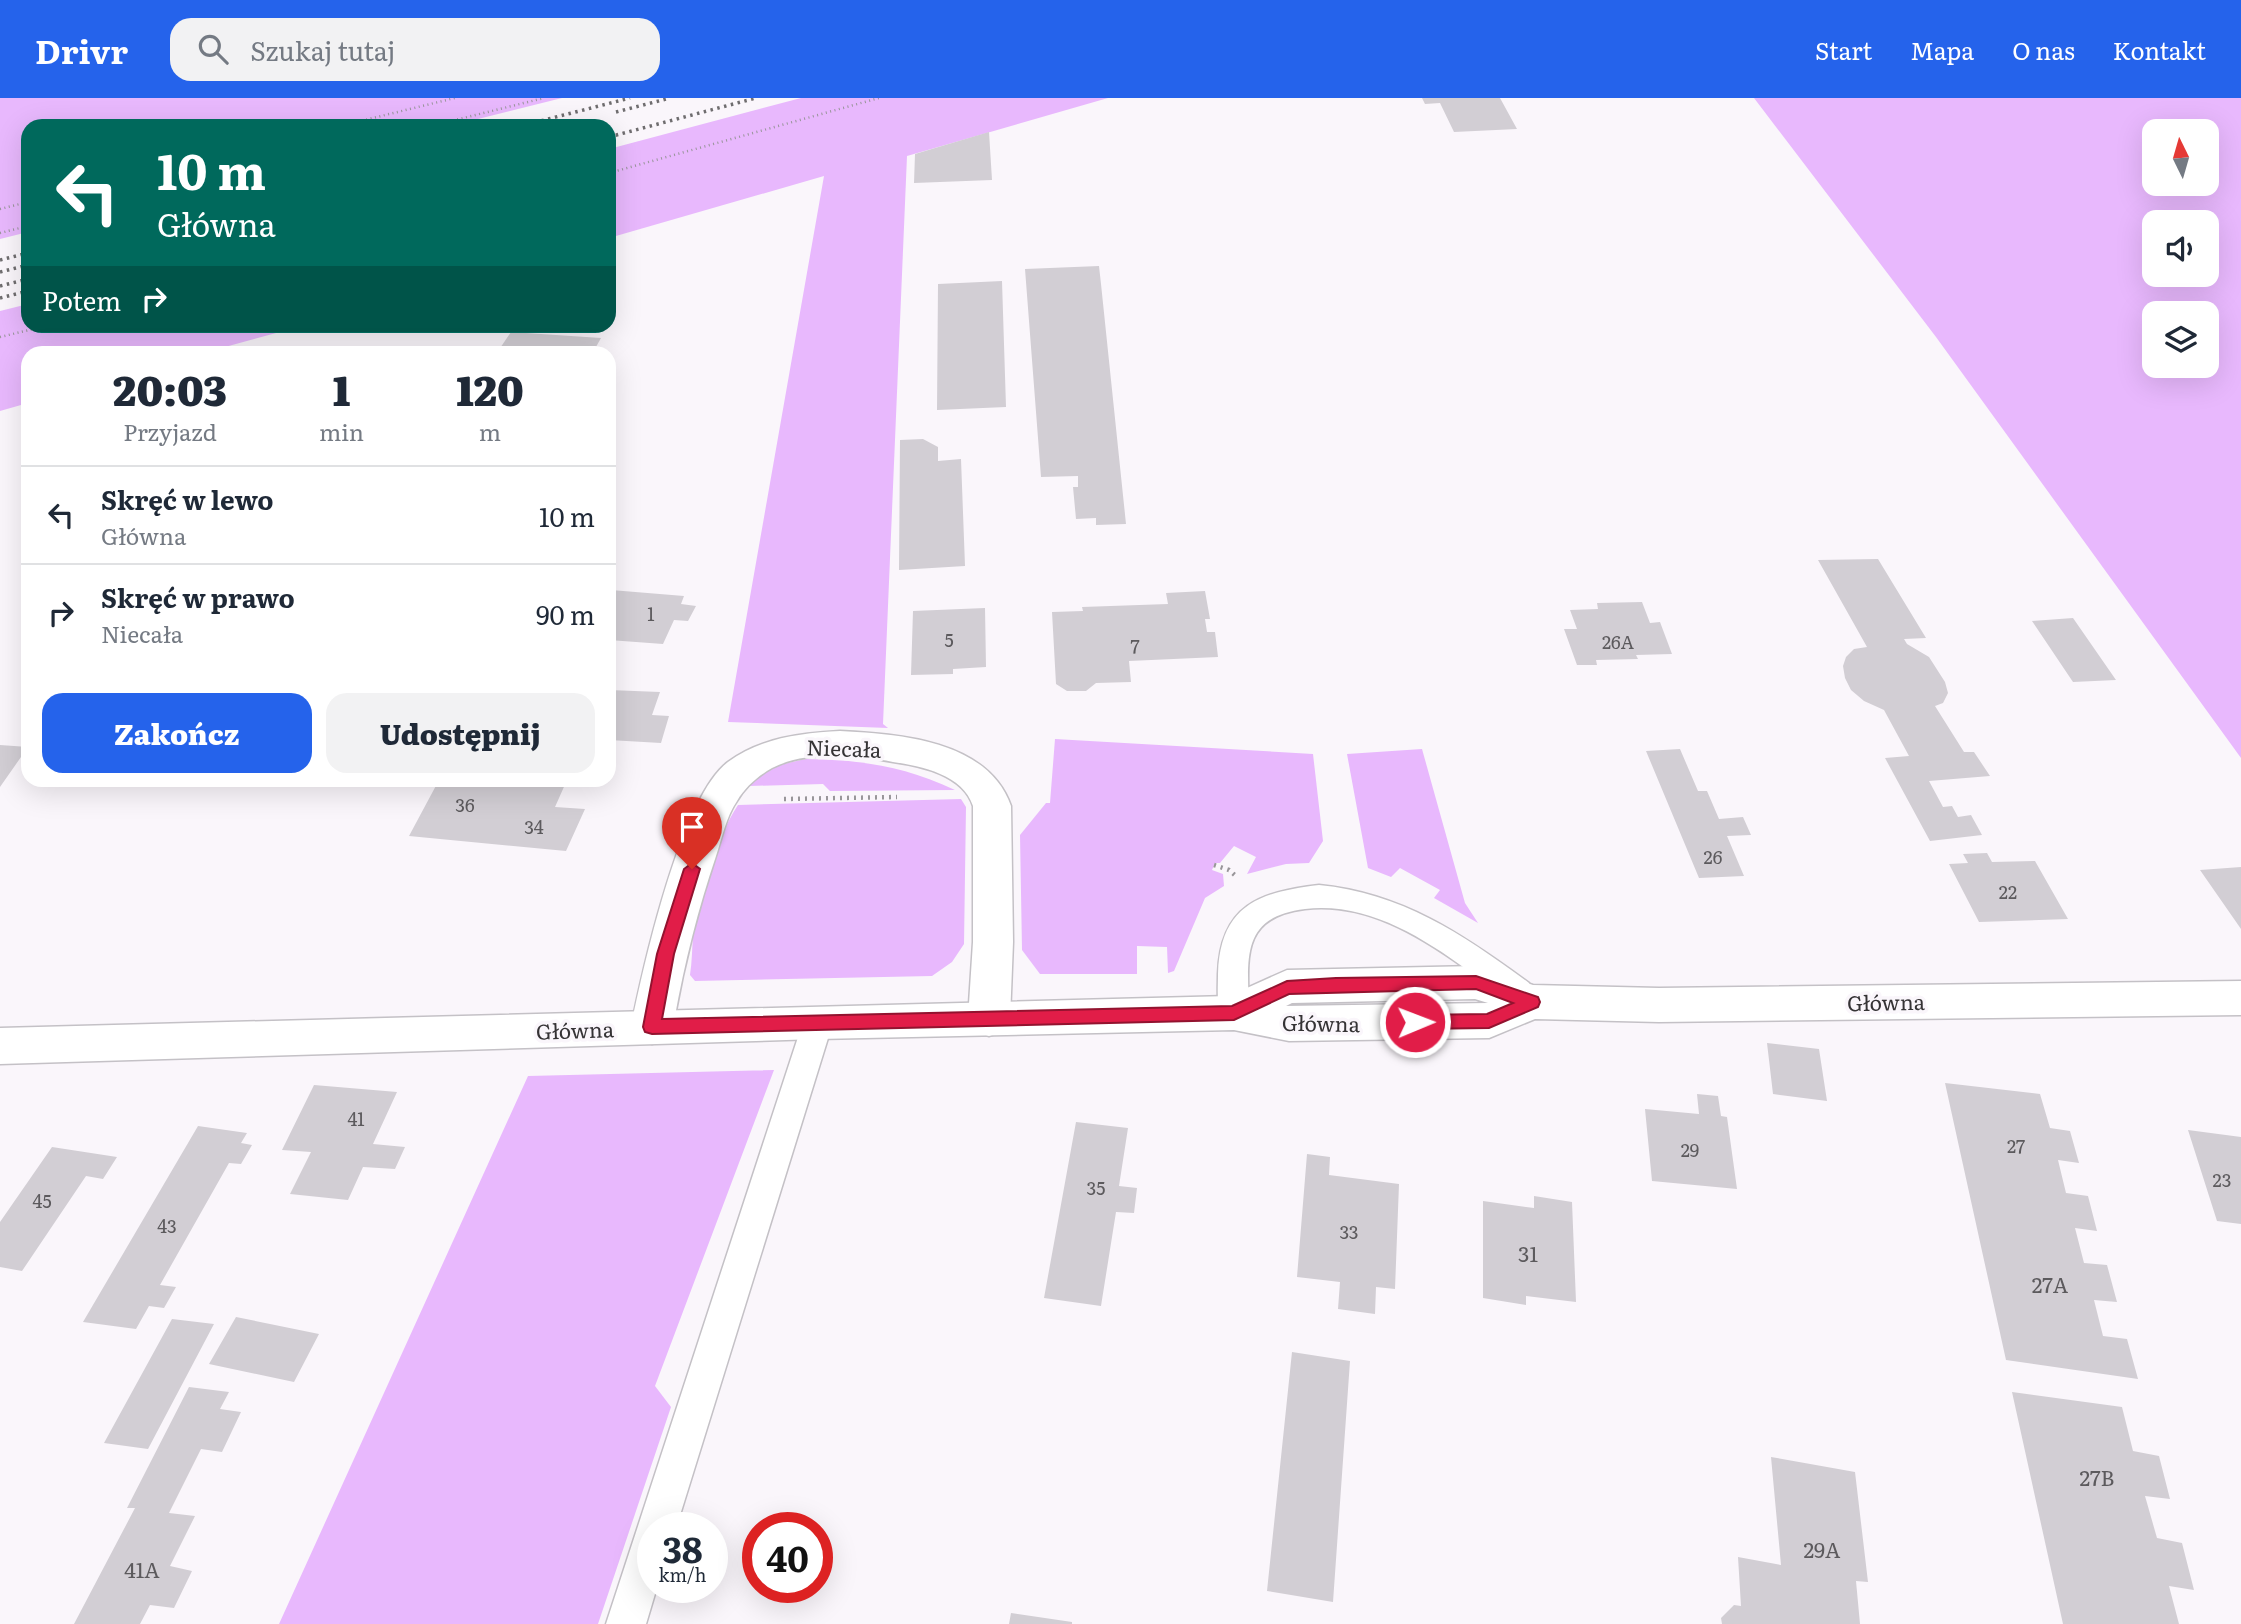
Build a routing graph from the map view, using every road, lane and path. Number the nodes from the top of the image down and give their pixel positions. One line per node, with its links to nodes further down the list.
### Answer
1 (455, 98): 4 (path)
2 (544, 98): 5 (path)
3 (879, 98): 6 (path)
4 (369, 119)
5 (459, 119)
6 (616, 171)
7 (21, 204): 8 (path)
8 (0, 209)
9 (21, 228): 10 (path)
10 (0, 233)
11 (21, 332): 12 (path)
12 (0, 337)
13 (898, 797): 14 (path)
14 (719, 800): 20 (street, Niecała); 22 (street, Niecała)
15 (1214, 864): 16 (path)
16 (1242, 882)
17 (2241, 998): 18 (street, Główna)
18 (1532, 1002): 19 (street, Główna); 19 (lane)
19 (1234, 1013): 20 (street, Główna)
20 (989, 1019): 21 (street, Główna)
21 (818, 1022): 22 (street, Główna); 24 (lane)
22 (652, 1027): 23 (street, Główna)
23 (0, 1046)
24 (662, 1512)
25 (637, 1590): 26 (lane)
26 (626, 1624)

